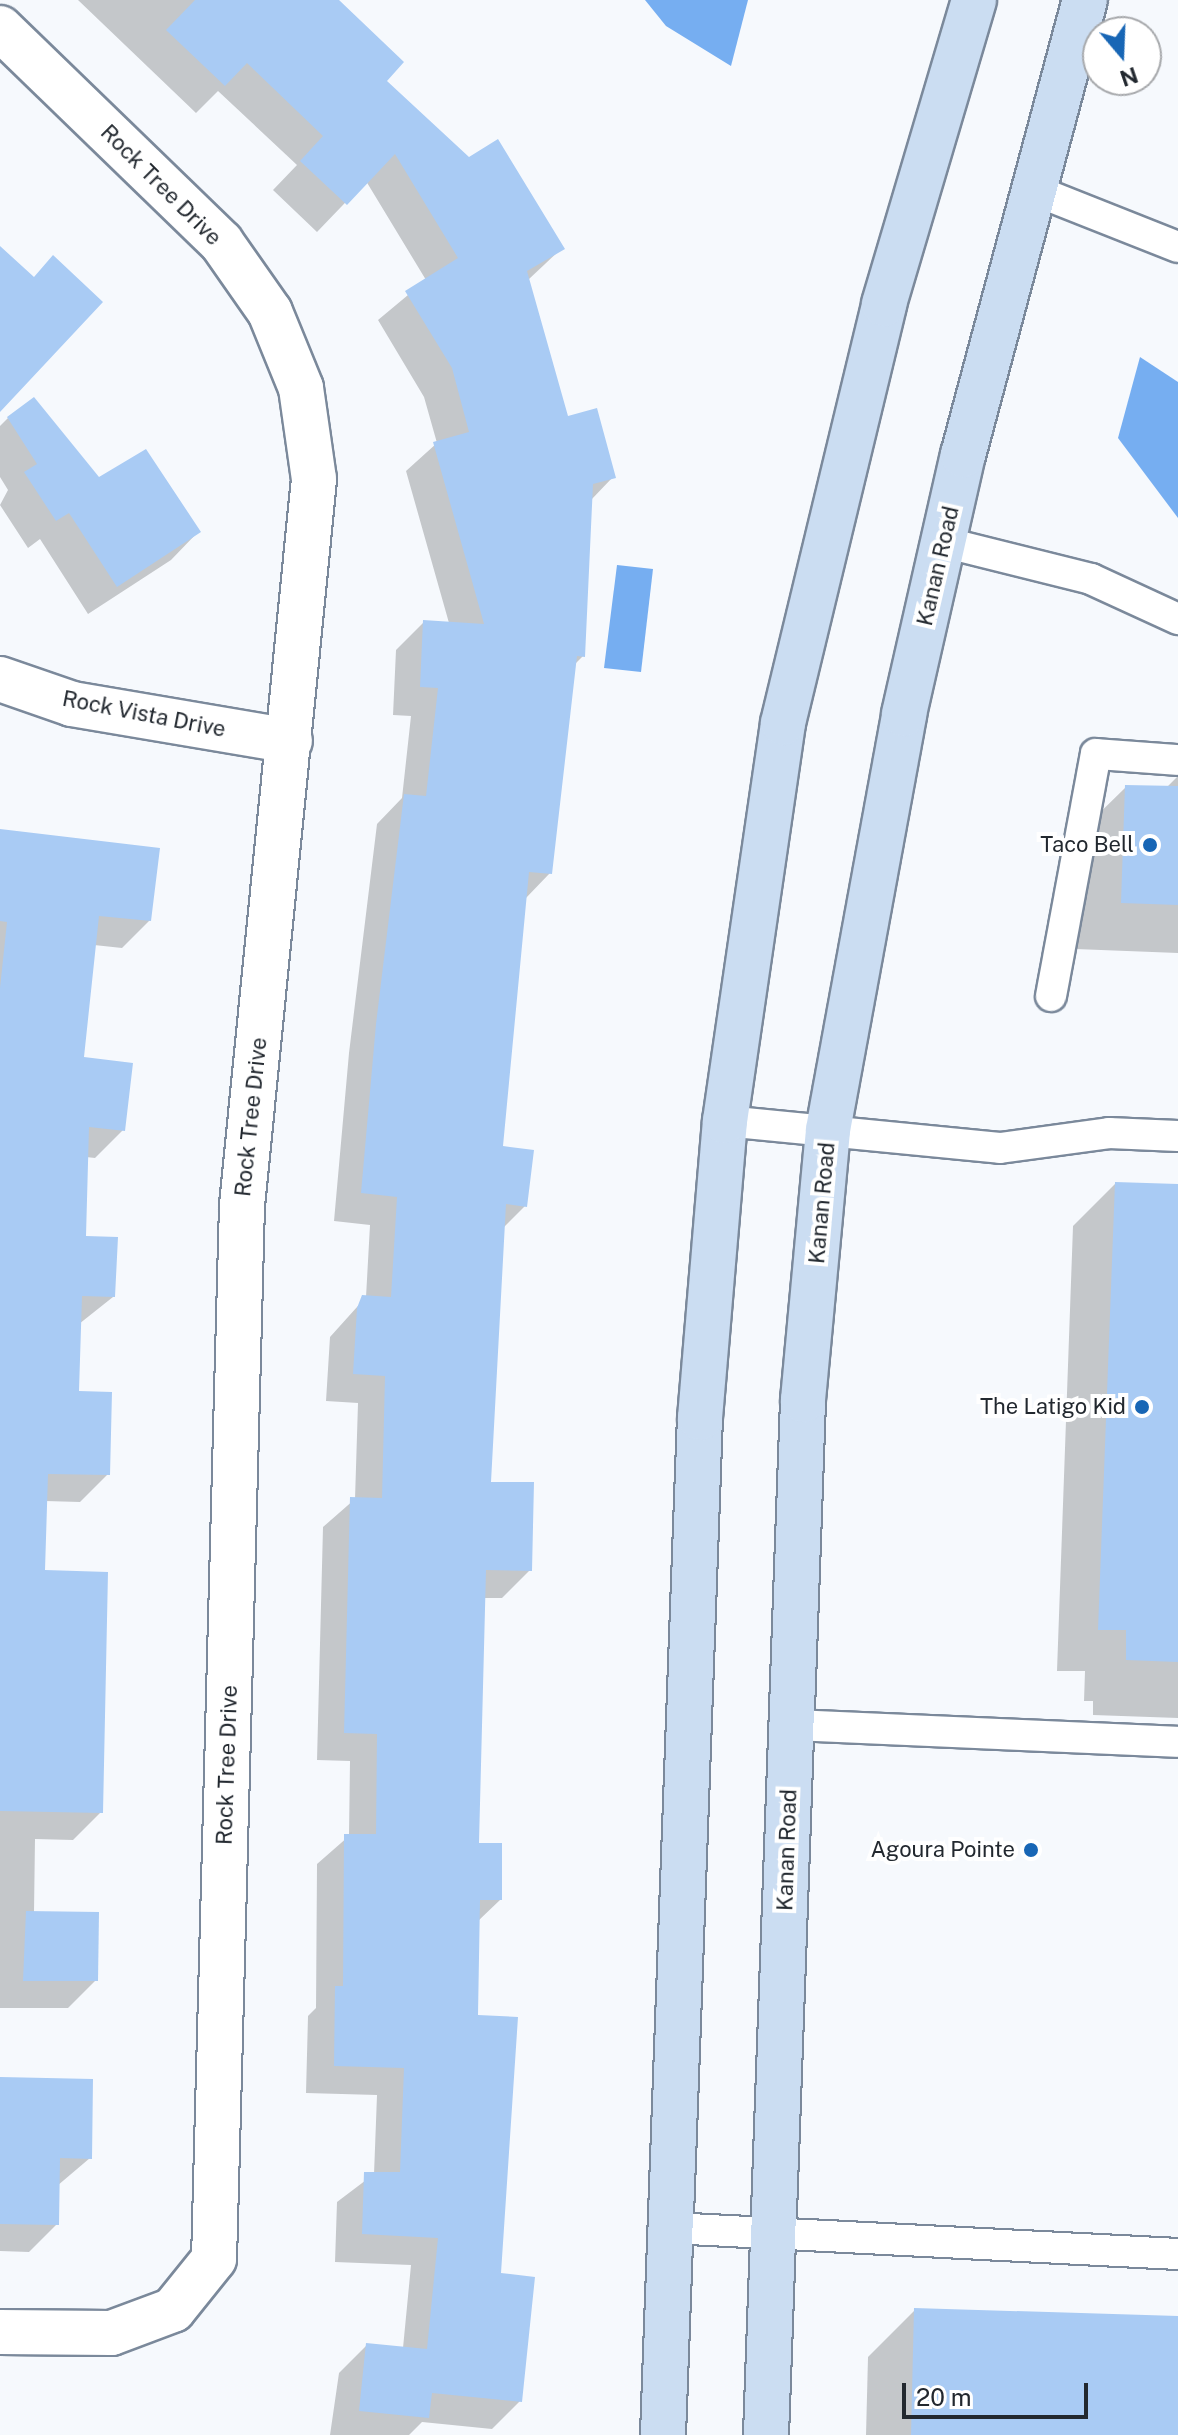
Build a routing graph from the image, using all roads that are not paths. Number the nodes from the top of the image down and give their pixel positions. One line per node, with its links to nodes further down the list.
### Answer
1 (974, 0): 12 (main road)
2 (1085, 0): 4 (main road, Kanan Road)
3 (0, 28): 9 (street, Rock Tree Drive)
4 (1034, 190): 5 (lane); 6 (main road, Kanan Road)
5 (1178, 247)
6 (943, 542): 7 (lane); 13 (main road, Kanan Road)
7 (1178, 619)
8 (0, 679): 9 (street, Rock Vista Drive)
9 (290, 741): 20 (street, Rock Tree Drive)
10 (1178, 760): 11 (lane)
11 (1051, 996)
12 (725, 1121): 13 (lane); 17 (main road)
13 (828, 1130): 14 (lane); 15 (main road, Kanan Road)
14 (1178, 1136)
15 (791, 1725): 16 (lane); 18 (main road, Kanan Road)
16 (1178, 1742)
17 (670, 2228): 18 (lane); 21 (main road)
18 (772, 2239): 19 (lane); 22 (main road, Kanan Road)
19 (1178, 2254)
20 (0, 2332)
21 (663, 2435)
22 (766, 2435)

